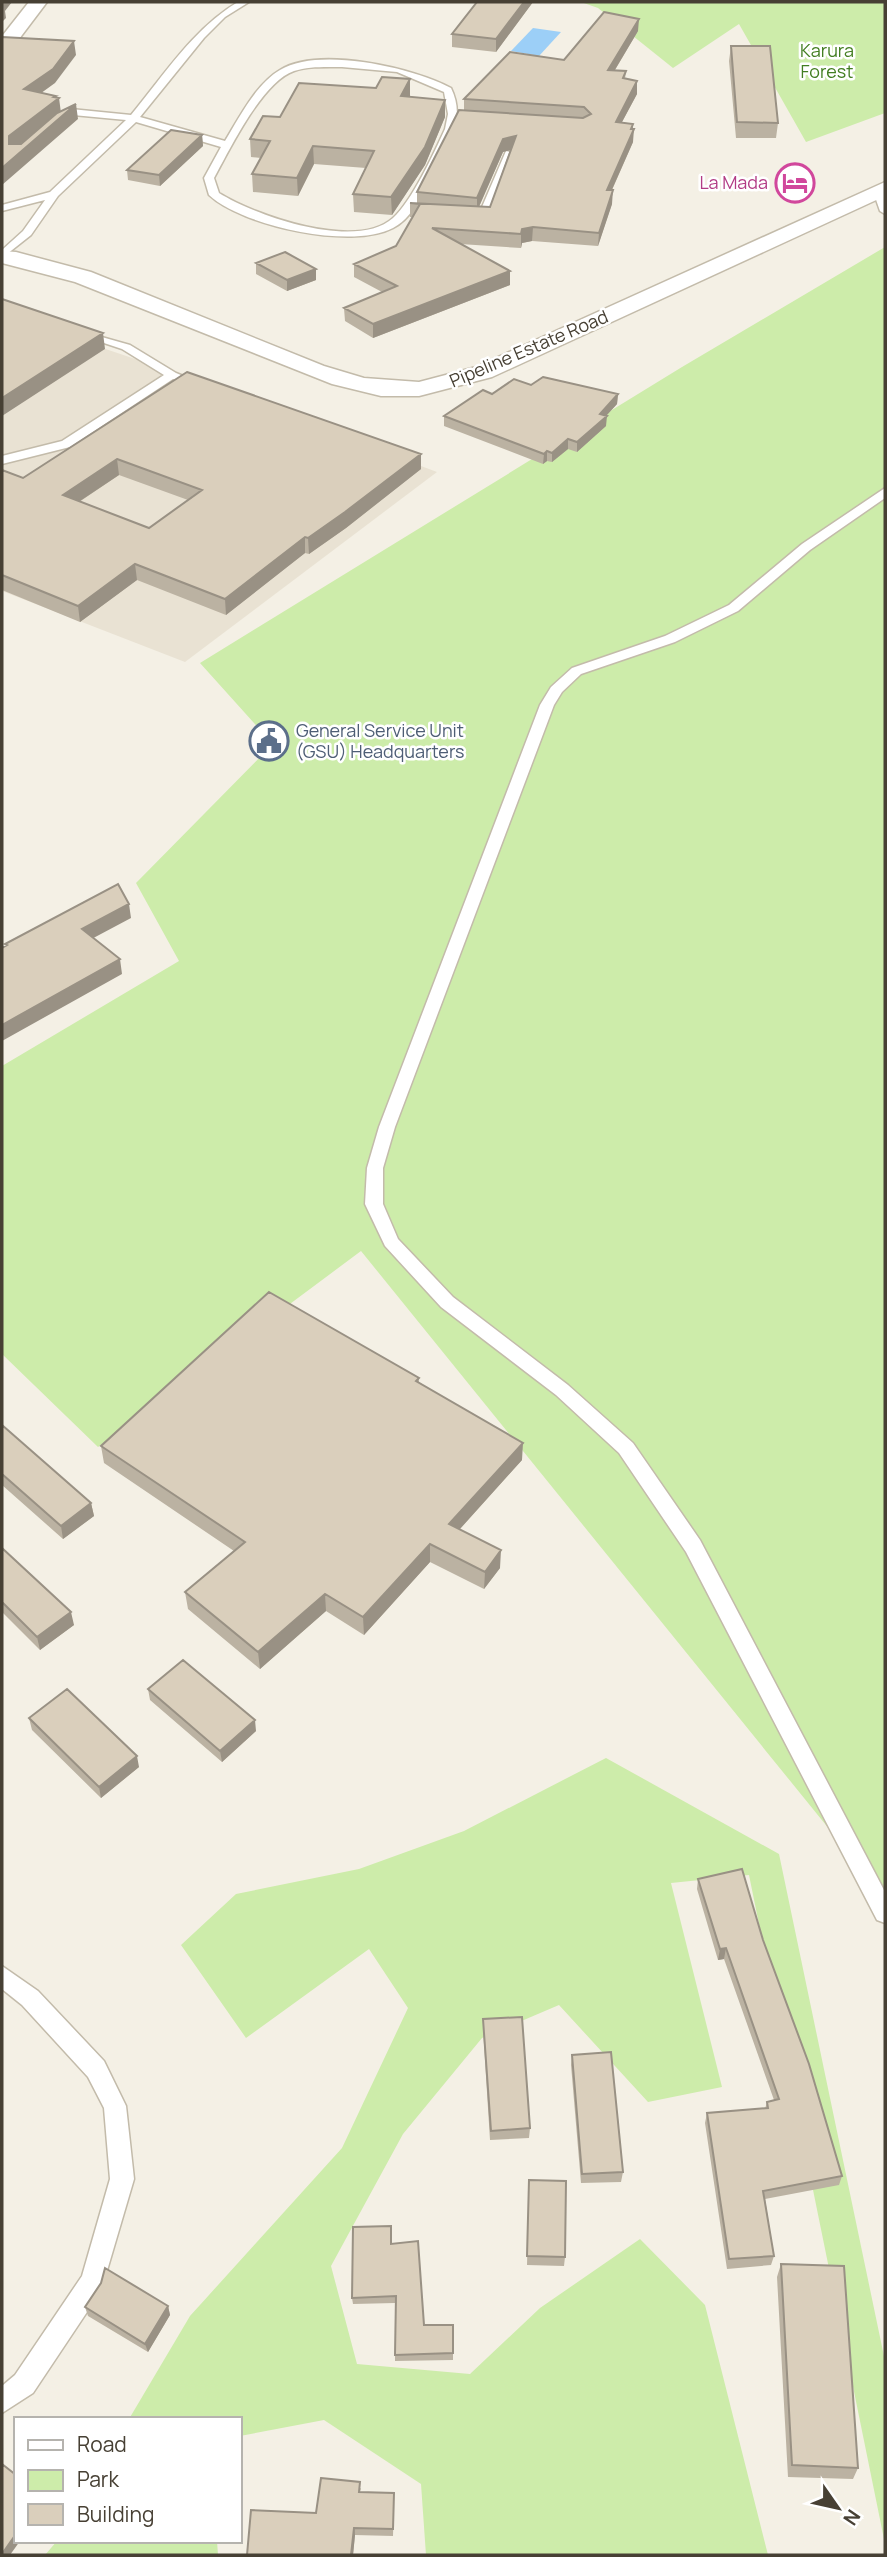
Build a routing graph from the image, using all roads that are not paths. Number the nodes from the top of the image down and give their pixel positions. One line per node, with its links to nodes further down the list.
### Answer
1 (38, 2): 3 (street)
2 (244, 2): 5 (lane)
3 (12, 35)
4 (454, 117): 6 (lane); 8 (lane); 13 (lane)
5 (134, 118): 7 (lane); 8 (lane); 10 (lane)
6 (467, 118)
7 (45, 131)
8 (226, 145): 13 (lane)
9 (510, 153): 15 (lane)
10 (54, 194): 12 (lane); 16 (lane)
11 (883, 197): 16 (street, Pipeline Estate Road)
12 (2, 208)
13 (405, 210): 14 (lane)
14 (418, 212)
15 (457, 216)
16 (2, 256)
17 (64, 326): 18 (lane)
18 (172, 375): 19 (lane); 20 (lane)
19 (207, 388)
20 (2, 460)
21 (885, 492): 22 (lane)
22 (885, 1913)
23 (2, 1976): 24 (lane)
24 (2, 2401)

